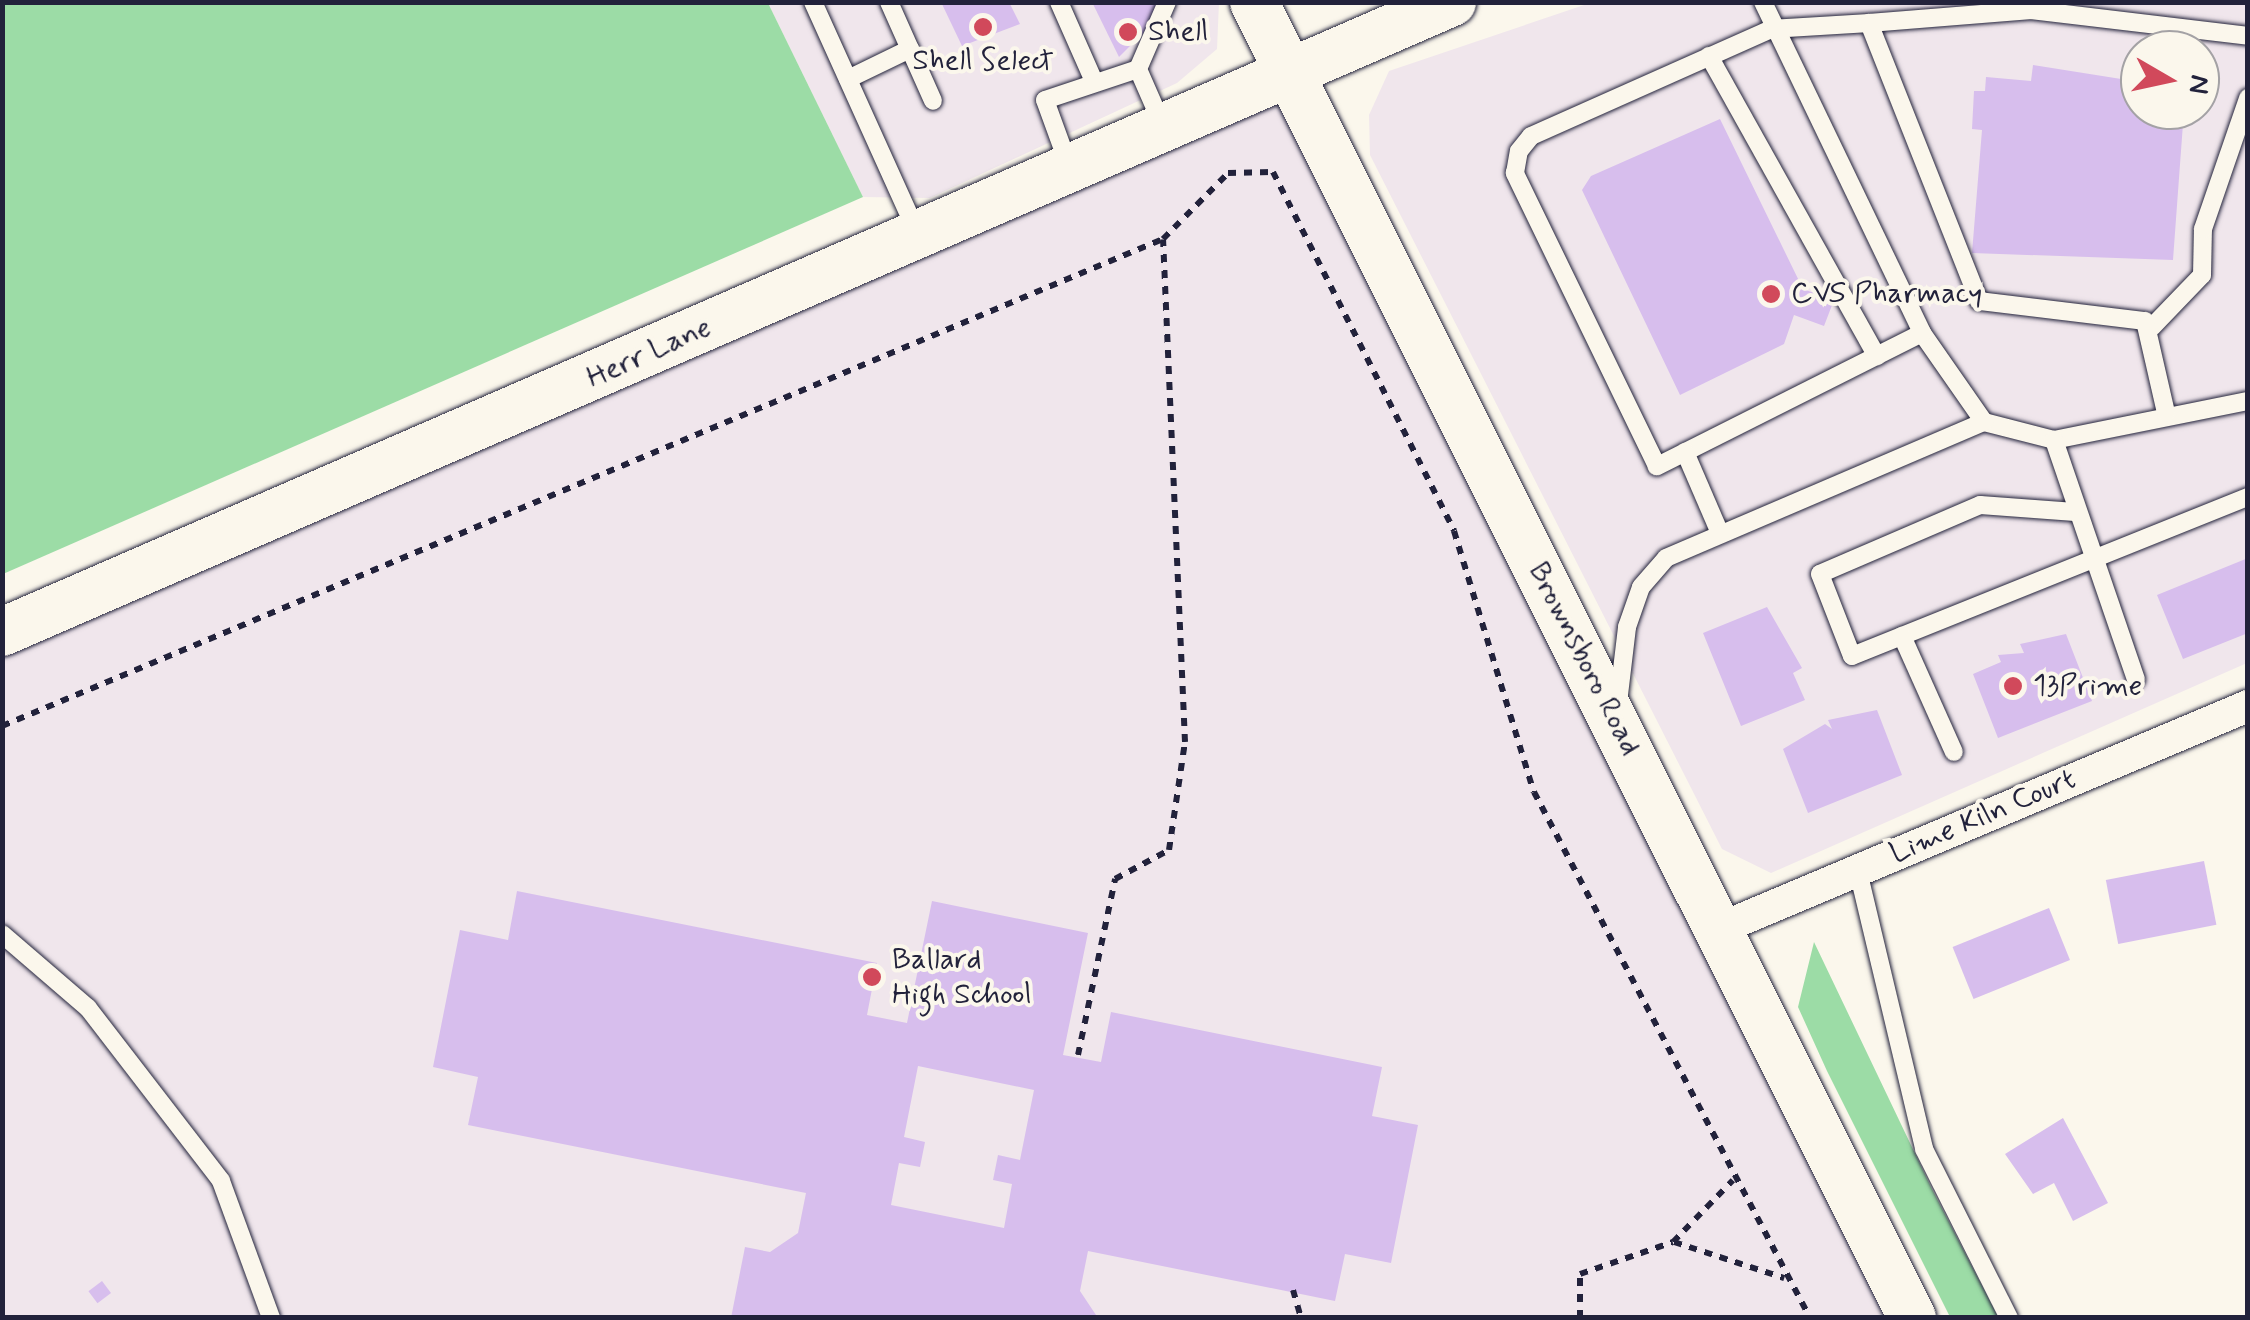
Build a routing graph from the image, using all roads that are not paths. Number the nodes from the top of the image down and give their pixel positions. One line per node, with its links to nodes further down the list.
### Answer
1 (812, 2): 15 (lane)
2 (889, 2): 11 (lane)
3 (1059, 2): 16 (lane)
4 (1167, 2): 13 (lane)
5 (1254, 2): 14 (main road, Brownsboro Road)
6 (1452, 2): 14 (main road, Herr Lane)
7 (1763, 2): 9 (lane)
8 (1869, 23): 9 (lane); 10 (lane); 22 (lane)
9 (1771, 29): 12 (lane); 23 (lane)
10 (2248, 36)
11 (910, 50): 15 (lane); 18 (lane)
12 (1709, 56): 24 (lane); 29 (lane)
13 (1138, 69): 16 (lane); 19 (lane)
14 (1296, 78): 19 (main road, Herr Lane); 38 (main road, Brownsboro Road)
15 (848, 79): 21 (lane)
16 (1093, 79): 20 (lane)
17 (2248, 98): 22 (lane)
18 (933, 101)
19 (1164, 129): 20 (main road, Herr Lane)
20 (1070, 168): 21 (main road, Herr Lane)
21 (917, 232): 34 (main road, Herr Lane)
22 (2152, 327): 26 (lane)
23 (1922, 333): 24 (lane); 27 (lane)
24 (1876, 356): 29 (lane)
25 (2248, 401): 26 (lane)
26 (2166, 413): 28 (lane)
27 (1984, 422): 28 (lane); 32 (lane)
28 (2054, 440): 31 (lane)
29 (1685, 452): 32 (lane)
30 (2248, 497): 33 (lane)
31 (2075, 512): 33 (lane); 35 (lane)
32 (1719, 531): 38 (lane)
33 (2090, 559): 35 (lane); 36 (lane)
34 (2, 632)
35 (1902, 636): 39 (lane)
36 (2136, 679)
37 (2248, 706): 40 (street, Lime Kiln Court)
38 (1616, 723): 41 (main road, Brownsboro Road)
39 (1954, 752)
40 (1858, 870): 41 (street, Lime Kiln Court); 45 (lane)
41 (1719, 929): 44 (main road, Brownsboro Road)
42 (2, 934): 43 (lane)
43 (271, 1318)
44 (1912, 1318)
45 (2010, 1318)

